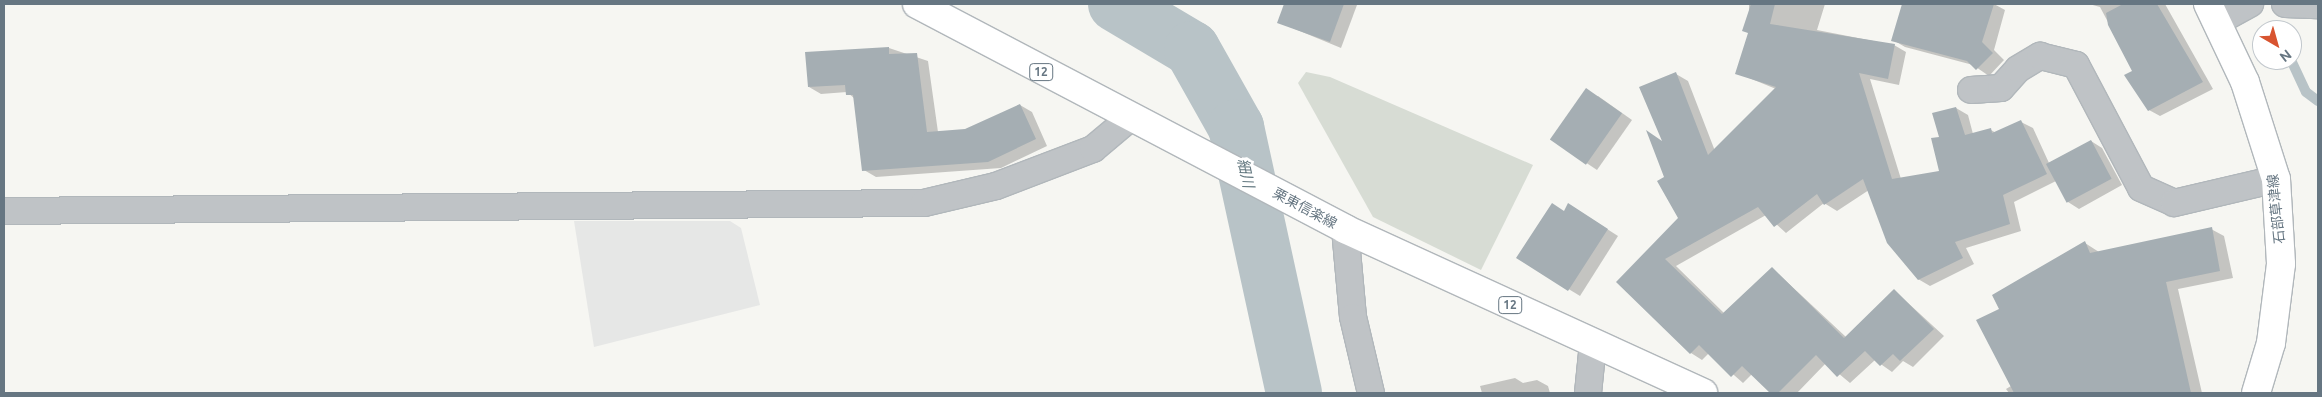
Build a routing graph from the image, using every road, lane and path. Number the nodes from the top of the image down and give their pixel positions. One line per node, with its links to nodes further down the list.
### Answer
1 (917, 4): 7 (main road, 栗東信楽線 / 12)
2 (2250, 4): 5 (street)
3 (2285, 4): 4 (street)
4 (2318, 5)
5 (2212, 13): 8 (main road, 石部草津線)
6 (1971, 90): 8 (street)
7 (1130, 118): 9 (street); 10 (main road, 栗東信楽線 / 12)
8 (2276, 178): 15 (main road, 石部草津線)
9 (4, 211)
10 (1345, 229): 11 (main road, 栗東信楽線 / 12); 12 (street)
11 (1593, 343): 13 (street); 14 (main road, 栗東信楽線 / 12)
12 (1371, 393)
13 (1588, 393)
14 (1703, 393)
15 (2256, 393)

